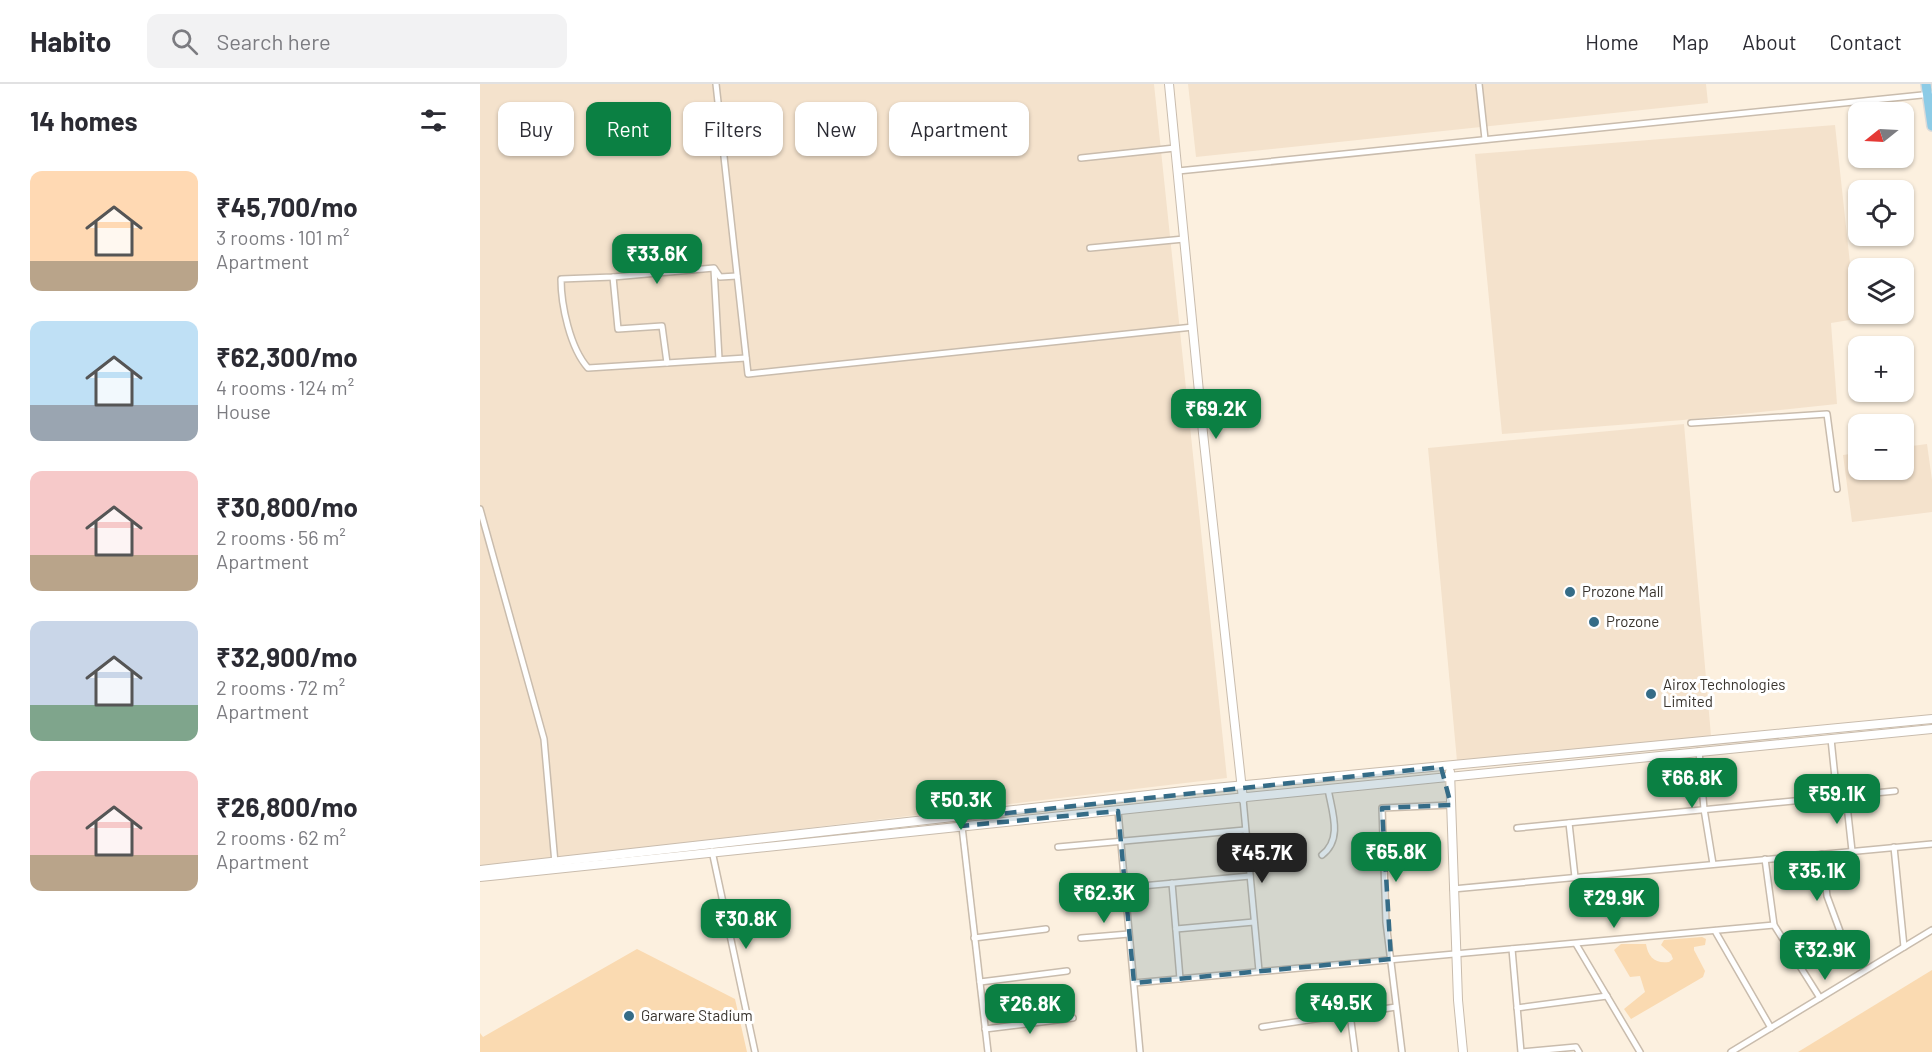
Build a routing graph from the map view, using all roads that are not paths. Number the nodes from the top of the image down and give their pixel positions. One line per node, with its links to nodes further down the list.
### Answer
1 (716, 84): 13 (street)
2 (1169, 84): 7 (street)
3 (1479, 84): 6 (street)
4 (1928, 91): 5 (main road); 6 (street)
5 (1932, 126)
6 (1485, 139): 9 (street)
7 (1175, 148): 8 (street); 9 (street)
8 (1081, 158)
9 (1178, 171): 10 (street)
10 (1184, 239): 11 (street); 15 (street)
11 (1090, 248)
12 (714, 268): 13 (street); 14 (street); 17 (street)
13 (737, 276): 16 (street)
14 (613, 277): 18 (street); 18 (street)
15 (1193, 327): 16 (street); 28 (street)
16 (746, 358): 17 (street)
17 (718, 359): 18 (street)
18 (667, 363)
19 (1691, 423): 20 (street)
20 (1837, 489)
21 (480, 509): 53 (street)
22 (1932, 719): 26 (street)
23 (1932, 729): 24 (street)
24 (1831, 739): 25 (street); 32 (street)
25 (1698, 751): 27 (street); 35 (street)
26 (1446, 767): 27 (street); 28 (street)
27 (1447, 777): 29 (street); 34 (street)
28 (1242, 786): 33 (street); 37 (street)
29 (1328, 789): 33 (street); 50 (street)
30 (1895, 792): 31 (street)
31 (1846, 796): 32 (street); 47 (street)
32 (1837, 797): 35 (street)
33 (1243, 799): 36 (street); 41 (street)
34 (1450, 805): 61 (street); 77 (street)
35 (1704, 809): 38 (street); 52 (street)
36 (1118, 810): 37 (street); 42 (street)
37 (961, 822): 40 (street); 70 (street)
38 (1569, 822): 39 (street); 58 (street)
39 (1517, 828)
40 (888, 830): 44 (street); 48 (street)
41 (1245, 830): 42 (street); 56 (street)
42 (1120, 842): 45 (street); 60 (street)
43 (1932, 843): 46 (street)
44 (710, 844): 48 (street); 53 (street)
45 (1058, 847)
46 (1894, 847): 47 (street); 74 (street)
47 (1852, 851): 49 (street)
48 (712, 854): 53 (street); 92 (street)
49 (1822, 854): 51 (street); 72 (street)
50 (1322, 855)
51 (1765, 859): 52 (street); 64 (street)
52 (1713, 864): 58 (street)
53 (555, 866): 55 (street)
54 (480, 870): 55 (street)
55 (509, 871): 57 (street)
56 (1250, 876): 59 (street); 63 (street)
57 (480, 877)
58 (1575, 877): 61 (street)
59 (1172, 883): 60 (street); 66 (street)
60 (1125, 887): 62 (street); 69 (street)
61 (1453, 889): 76 (street)
62 (1066, 893)
63 (1254, 922): 66 (street); 79 (street)
64 (1774, 925): 68 (street); 84 (street)
65 (1046, 929): 70 (street)
66 (1176, 930): 80 (street)
67 (1932, 930): 74 (street)
68 (1715, 931): 73 (street); 90 (street)
69 (1129, 934): 71 (street); 82 (street)
70 (974, 938): 81 (street)
71 (1081, 938)
72 (1844, 942)
73 (1576, 944): 75 (street); 83 (street)
74 (1904, 947): 84 (street)
75 (1512, 949): 76 (street); 86 (street)
76 (1456, 954): 77 (street); 97 (street)
77 (1391, 959): 79 (street); 85 (street)
78 (1067, 971): 81 (street)
79 (1259, 971): 80 (street)
80 (1180, 979): 82 (street)
81 (980, 982): 91 (street)
82 (1134, 983): 94 (street)
83 (1606, 996): 86 (street); 100 (street)
84 (1820, 998): 90 (street)
85 (1396, 1006): 87 (street); 96 (street)
86 (1517, 1008): 98 (street)
87 (1350, 1014): 89 (street); 95 (street)
88 (1073, 1018): 91 (street)
89 (1262, 1027)
90 (1771, 1028): 101 (street)
91 (985, 1029): 93 (street)
92 (755, 1052)
93 (988, 1052)
94 (1140, 1052)
95 (1355, 1052)
96 (1402, 1052)
97 (1463, 1052)
98 (1522, 1052): 99 (street)
99 (1579, 1052)
100 (1640, 1052)
101 (1731, 1052)

